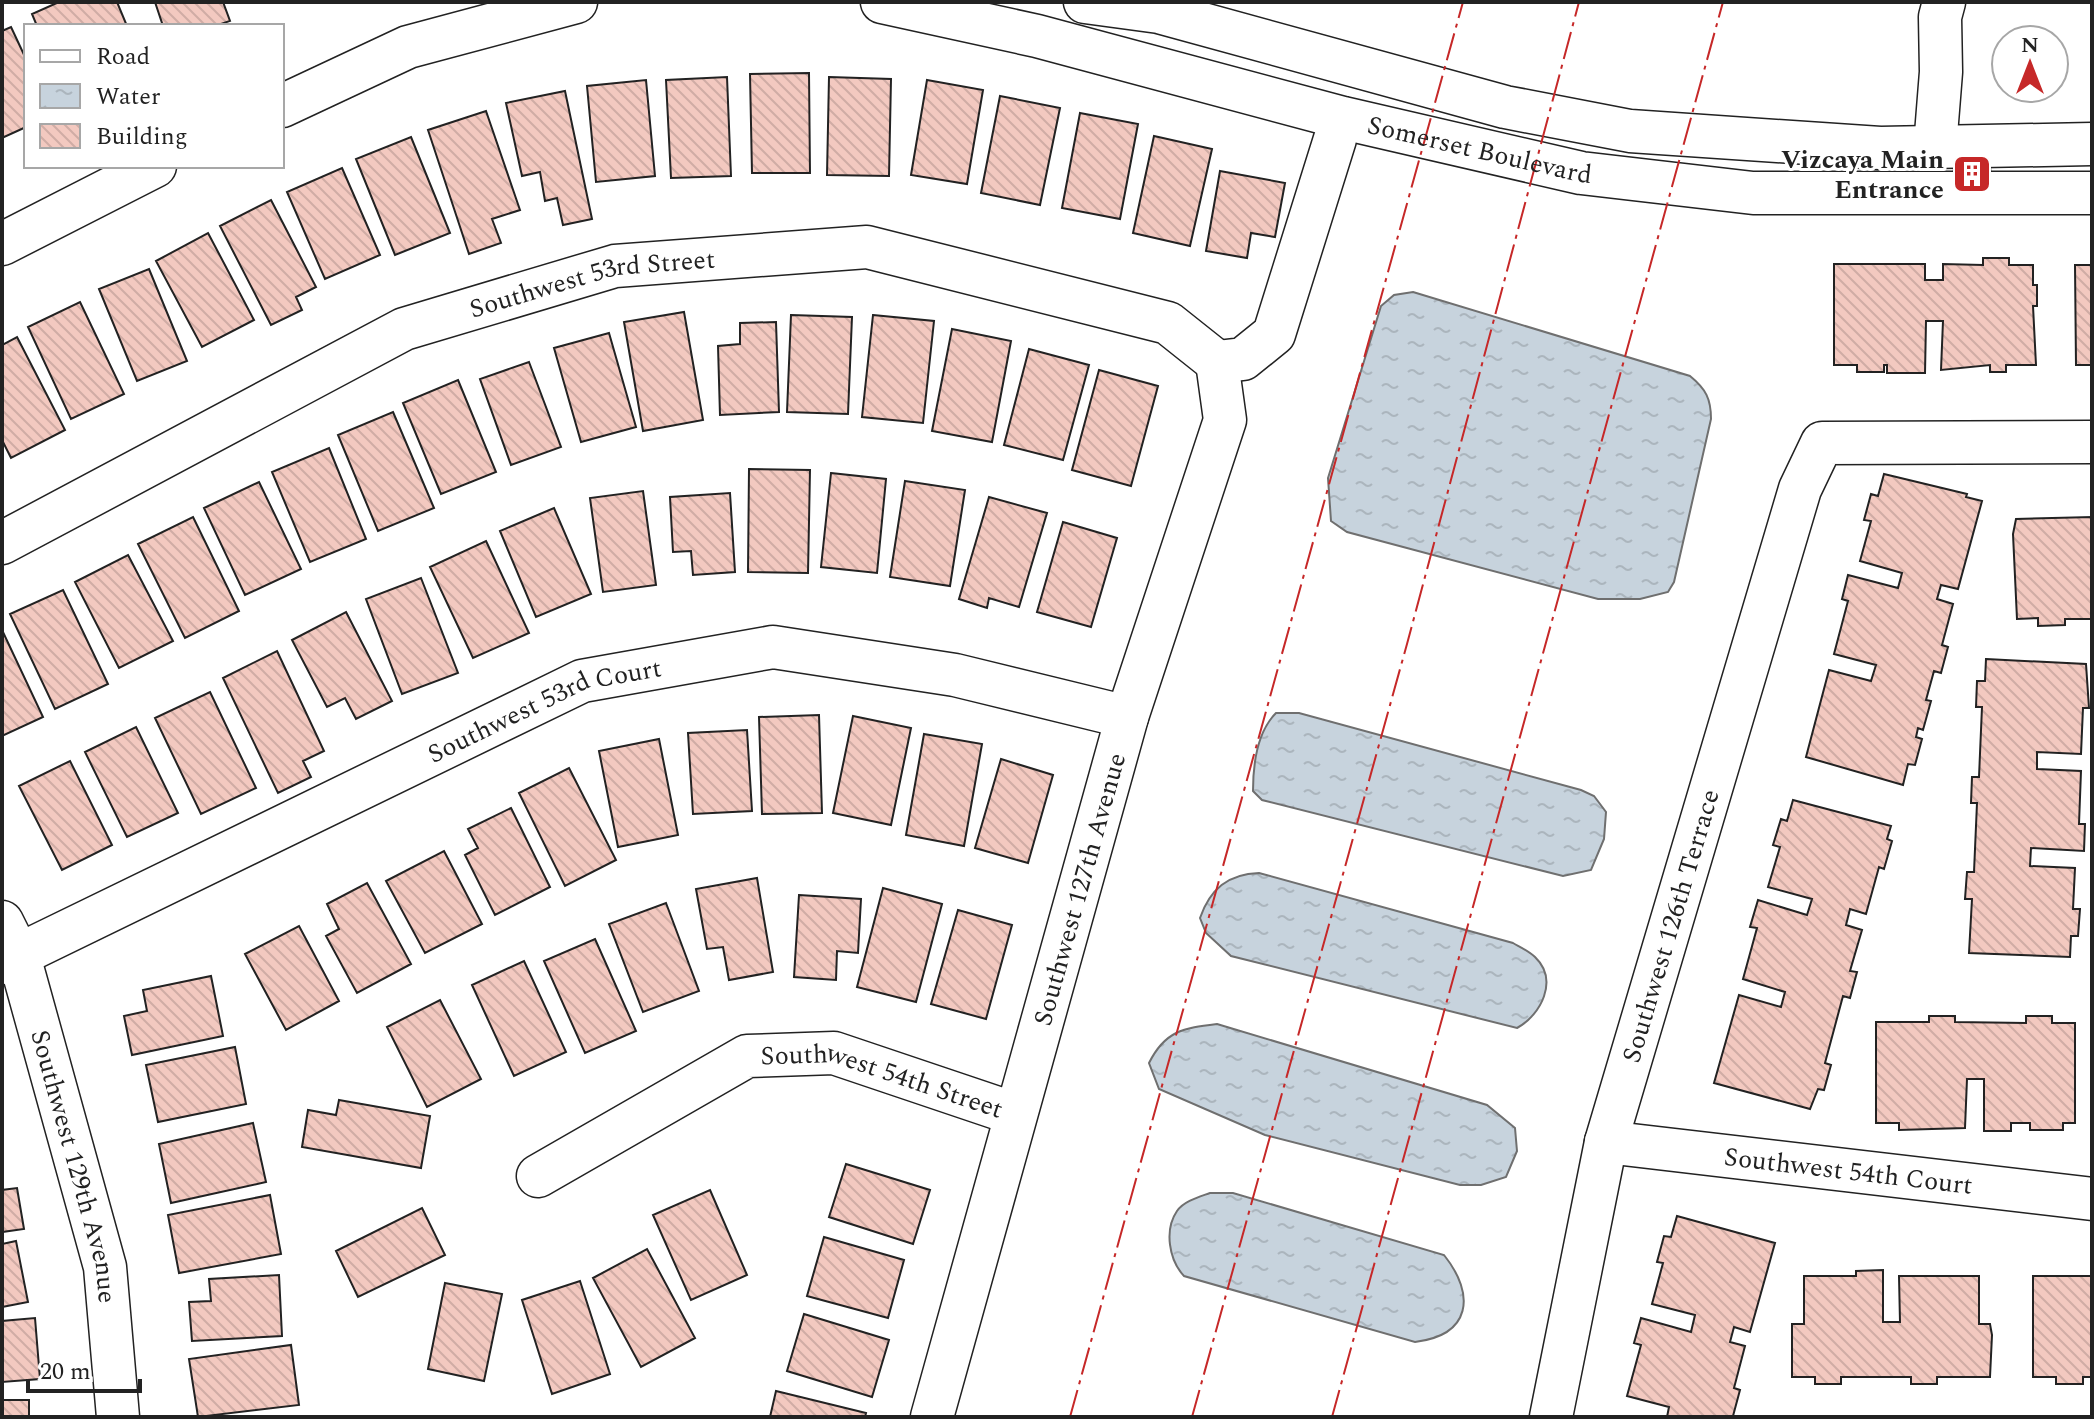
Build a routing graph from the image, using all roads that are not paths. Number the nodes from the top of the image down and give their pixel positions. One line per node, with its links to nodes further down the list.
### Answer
1 (576, 2): 5 (street)
2 (882, 2): 10 (street, Somerset Boulevard)
3 (1085, 2): 8 (street, Somerset Boulevard)
4 (1944, 2): 8 (street)
5 (284, 105)
6 (1335, 139): 12 (street)
7 (2092, 144): 8 (street, Somerset Boulevard)
8 (1935, 147)
9 (151, 168): 11 (street)
10 (2092, 193)
11 (2, 244)
12 (1217, 362): 14 (street, Southwest 53rd Street); 15 (street, Southwest 127th Avenue)
13 (2092, 442): 18 (street, Southwest 126th Terrace)
14 (2, 543)
15 (1127, 717): 16 (street, Southwest 53rd Court); 17 (street, Southwest 127th Avenue)
16 (8, 947): 21 (street, Southwest 129th Avenue)
17 (1015, 1114): 19 (street, Southwest 54th Street); 22 (street, Southwest 127th Avenue)
18 (1606, 1142): 20 (street, Southwest 54th Court); 23 (street, Southwest 126th Terrace)
19 (538, 1176)
20 (2092, 1199)
21 (118, 1417)
22 (932, 1417)
23 (1551, 1417)

